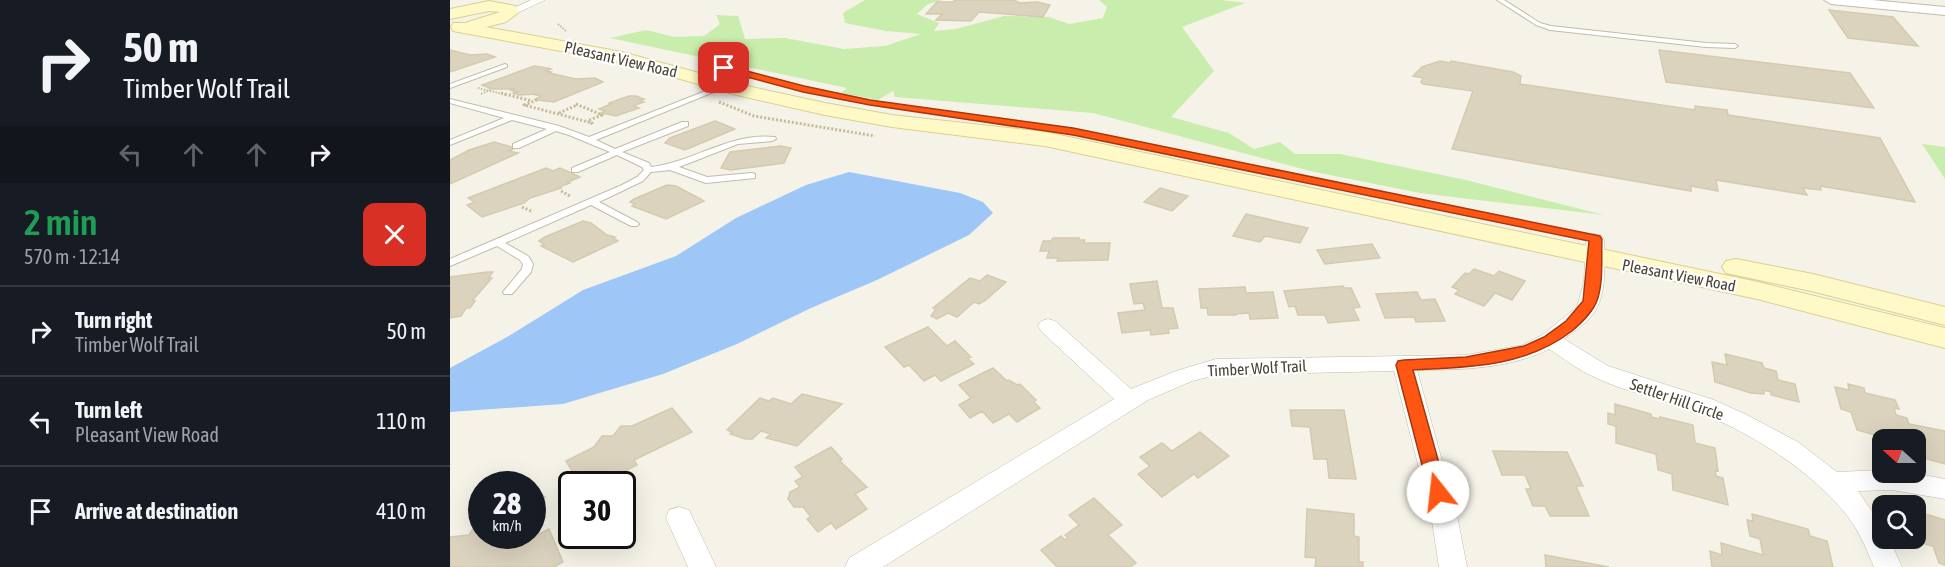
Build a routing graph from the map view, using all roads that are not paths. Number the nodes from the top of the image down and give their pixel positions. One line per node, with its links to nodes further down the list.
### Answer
1 (523, 0): 6 (street)
2 (540, 0): 6 (street)
3 (1500, 0): 9 (lane)
4 (1831, 0): 7 (street)
5 (450, 2): 6 (main road, Pleasant View Road)
6 (501, 10): 8 (main road); 11 (main road, Pleasant View Road)
7 (1940, 10)
8 (452, 25): 13 (main road, Pleasant View Road)
9 (1735, 46)
10 (505, 66): 12 (lane)
11 (751, 75): 13 (lane); 30 (main road, Pleasant View Road)
12 (450, 87)
13 (722, 93): 19 (lane); 30 (main road, Pleasant View Road)
14 (450, 101): 15 (lane)
15 (512, 117): 17 (lane); 20 (lane)
16 (686, 124): 22 (lane)
17 (556, 129): 19 (lane); 21 (lane)
18 (772, 139): 23 (lane)
19 (590, 140): 22 (lane)
20 (450, 143)
21 (516, 146)
22 (617, 152): 24 (lane); 25 (lane)
23 (671, 167): 25 (lane); 26 (lane)
24 (576, 170)
25 (648, 170): 27 (lane)
26 (752, 176)
27 (592, 202): 28 (lane); 29 (lane)
28 (634, 224)
29 (498, 242): 31 (lane); 32 (lane)
30 (1595, 248): 33 (main road, Pleasant View Road); 35 (main road, Pleasant View Road); 36 (street, Timber Wolf Trail)
31 (450, 262)
32 (508, 292)
33 (1945, 316)
34 (1048, 326): 38 (street)
35 (1945, 338)
36 (1550, 340): 37 (street, Timber Wolf Trail); 39 (street, Settler Hill Circle)
37 (1404, 365): 38 (street, Timber Wolf Trail); 44 (street)
38 (1130, 401): 43 (street, Timber Wolf Trail)
39 (1832, 482): 40 (street); 45 (street, Settler Hill Circle)
40 (1945, 489)
41 (679, 518): 42 (street)
42 (702, 567)
43 (859, 567)
44 (1453, 567)
45 (1888, 567)

